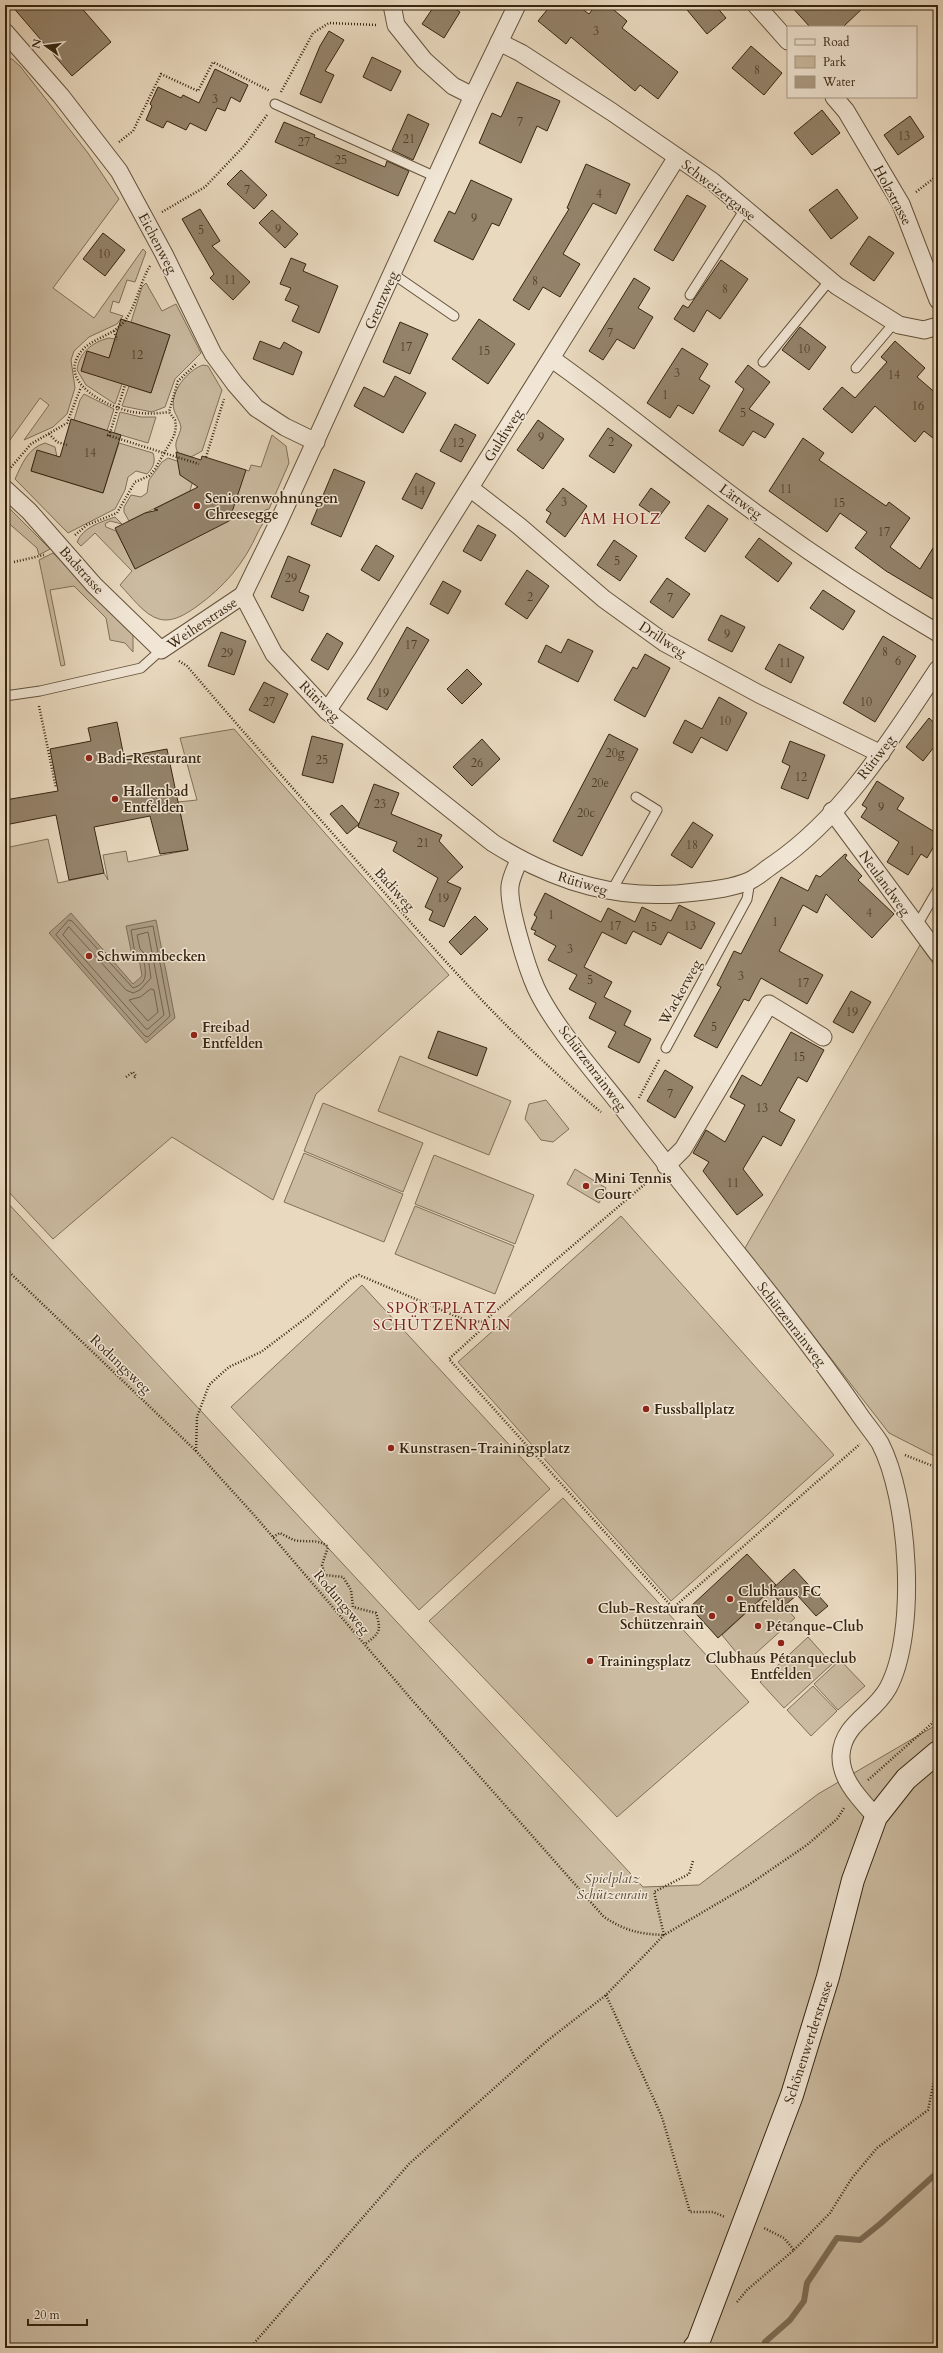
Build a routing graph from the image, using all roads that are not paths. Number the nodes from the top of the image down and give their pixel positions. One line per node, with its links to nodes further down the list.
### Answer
1 (392, 5): 7 (street)
2 (518, 5): 6 (street, Grenzweg)
3 (756, 5): 5 (street)
4 (5, 32): 23 (street, Eichenweg)
5 (787, 40)
6 (499, 42): 7 (street, Grenzweg); 10 (street, Schweizergasse)
7 (473, 96): 11 (street, Grenzweg)
8 (835, 98): 16 (street, Holzstrasse)
9 (275, 104): 11 (lane)
10 (678, 158): 12 (street, Schweizergasse); 20 (street, Guldiweg)
11 (436, 177): 13 (street, Grenzweg)
12 (745, 209): 14 (street, Schweizergasse); 15 (lane)
13 (393, 274): 17 (lane); 23 (street, Grenzweg)
14 (830, 280): 18 (street, Schweizergasse); 21 (lane)
15 (690, 295)
16 (938, 300)
17 (454, 316)
18 (895, 322): 19 (street, Schweizergasse); 22 (lane)
19 (938, 326)
20 (552, 359): 24 (street, Guldiweg); 27 (street, Lättweg)
21 (763, 362)
22 (856, 368)
23 (316, 442): 26 (street, Grenzweg)
24 (470, 488): 31 (street, Guldiweg); 32 (street, Drillweg)
25 (5, 489): 28 (street, Badstrasse)
26 (243, 595): 28 (street, Weiherstrasse); 31 (street, Rütiweg)
27 (938, 633)
28 (161, 650): 30 (lane)
29 (938, 669): 32 (street, Rütiweg)
30 (5, 696)
31 (327, 711): 35 (street, Rütiweg)
32 (881, 754): 34 (street, Rütiweg)
33 (636, 797): 38 (lane)
34 (832, 811): 36 (street, Rütiweg); 39 (street, Neulandweg)
35 (519, 860): 38 (street, Rütiweg); 43 (street, Schützenrainweg)
36 (750, 881): 38 (street, Rütiweg); 42 (lane, Wackerweg)
37 (938, 889): 39 (lane)
38 (611, 892)
39 (916, 927): 40 (street, Neulandweg)
40 (938, 954)
41 (823, 1037): 43 (street)
42 (666, 1048)
43 (666, 1166): 45 (street, Schützenrainweg)
44 (938, 1752): 45 (street, Schönenwerderstrasse)
45 (876, 1817): 46 (street, Schönenwerderstrasse)
46 (694, 2348)

